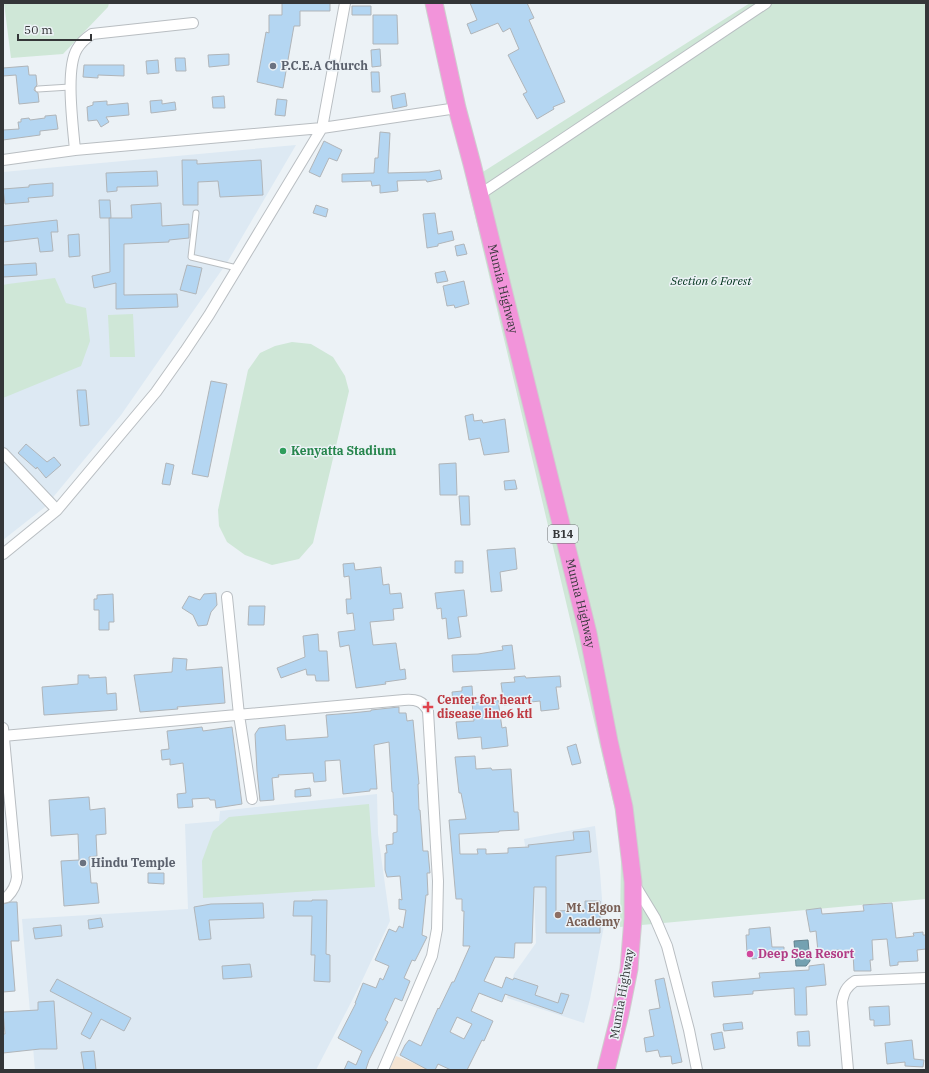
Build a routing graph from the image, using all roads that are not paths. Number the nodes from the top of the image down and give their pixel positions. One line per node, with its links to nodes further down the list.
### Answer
1 (345, 3): 8 (street)
2 (434, 3): 7 (highway, Mumia Highway / B14)
3 (766, 3): 11 (street)
4 (193, 23): 5 (street)
5 (70, 87): 6 (lane); 9 (street)
6 (38, 89)
7 (457, 108): 8 (street); 11 (highway, Mumia Highway / B14)
8 (322, 128): 9 (street); 13 (street)
9 (76, 150): 10 (street)
10 (3, 160)
11 (480, 195): 21 (highway, Mumia Highway / B14)
12 (196, 213): 13 (lane)
13 (237, 268): 15 (street)
14 (3, 453): 15 (street)
15 (57, 510): 16 (street)
16 (3, 554)
17 (227, 597): 18 (street)
18 (239, 715): 19 (street); 20 (street); 24 (street)
19 (3, 733): 22 (street)
20 (252, 799)
21 (633, 882): 25 (highway, Mumia Highway / B14); 26 (street)
22 (3, 898)
23 (926, 978): 27 (street)
24 (383, 1070)
25 (606, 1070)
26 (697, 1070)
27 (848, 1070)

